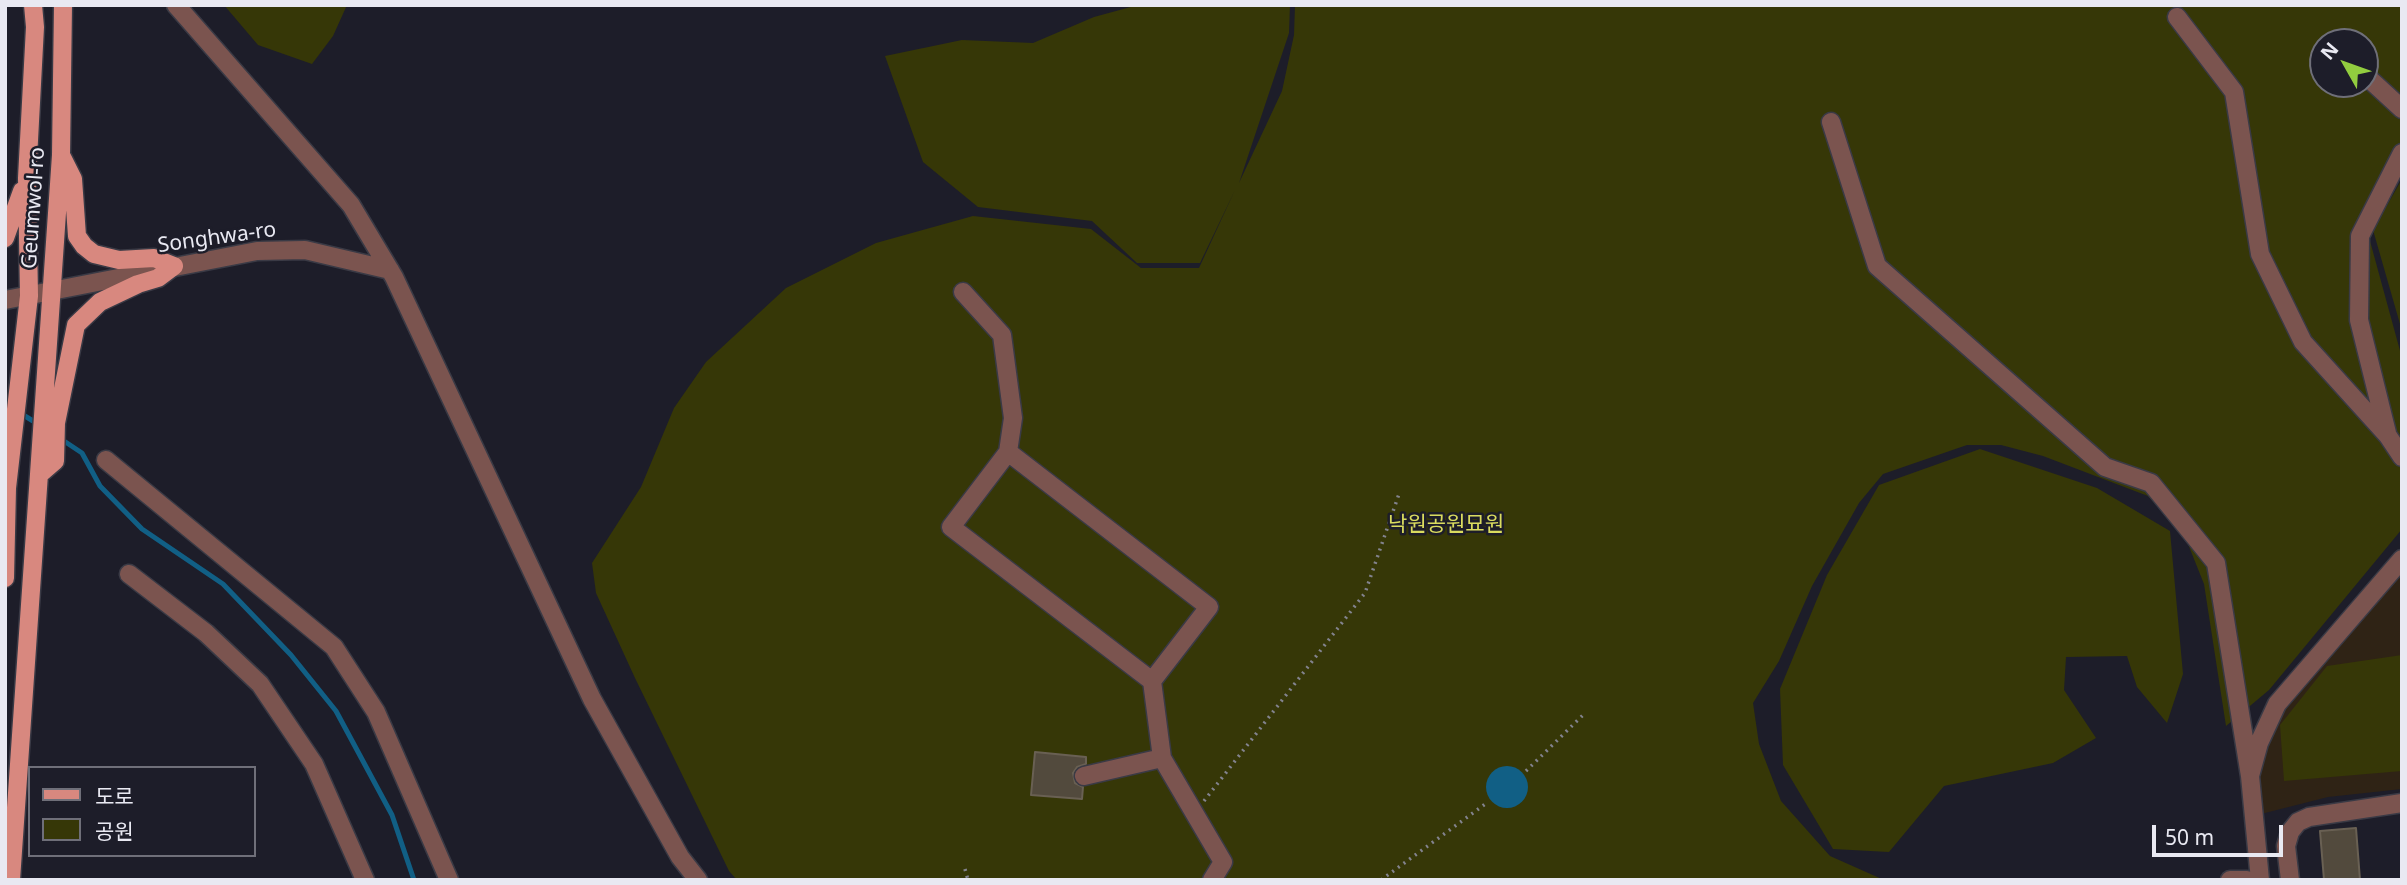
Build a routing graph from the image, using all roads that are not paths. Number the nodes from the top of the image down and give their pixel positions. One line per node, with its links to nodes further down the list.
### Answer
1 (33, 5): 10 (main road, Geumwol-ro)
2 (63, 5): 9 (main road, Geumwol-ro)
3 (176, 5): 13 (street)
4 (2177, 17): 19 (street)
5 (2379, 88): 6 (street)
6 (2402, 109)
7 (1830, 122): 31 (street)
8 (2402, 153): 19 (street)
9 (61, 155): 12 (main road); 14 (main road, Geumwol-ro)
10 (27, 178): 11 (main road); 16 (main road, Geumwol-ro)
11 (5, 238)
12 (174, 266): 13 (street, Songhwa-ro); 14 (street, Songhwa-ro); 18 (main road)
13 (390, 270): 36 (street)
14 (51, 290): 16 (street, Songhwa-ro); 18 (main road, Geumwol-ro)
15 (963, 292): 21 (street)
16 (29, 296): 17 (street, Songhwa-ro); 20 (main road, Geumwol-ro)
17 (5, 300)
18 (49, 418): 33 (main road)
19 (2388, 436): 22 (street)
20 (9, 442): 24 (main road, Geumwol-ro)
21 (1008, 452): 28 (street); 28 (street)
22 (2402, 457)
23 (106, 460): 35 (street)
24 (7, 488): 27 (main road)
25 (2402, 559): 31 (street)
26 (129, 574): 34 (street)
27 (5, 578)
28 (1152, 681): 29 (street)
29 (1161, 758): 30 (street); 37 (street)
30 (1084, 776)
31 (2250, 776): 40 (street)
32 (2402, 803): 41 (street)
33 (10, 880)
34 (365, 880)
35 (449, 880)
36 (698, 880)
37 (1212, 880)
38 (2230, 880): 39 (street)
39 (2247, 880)
40 (2260, 880)
41 (2290, 880)

